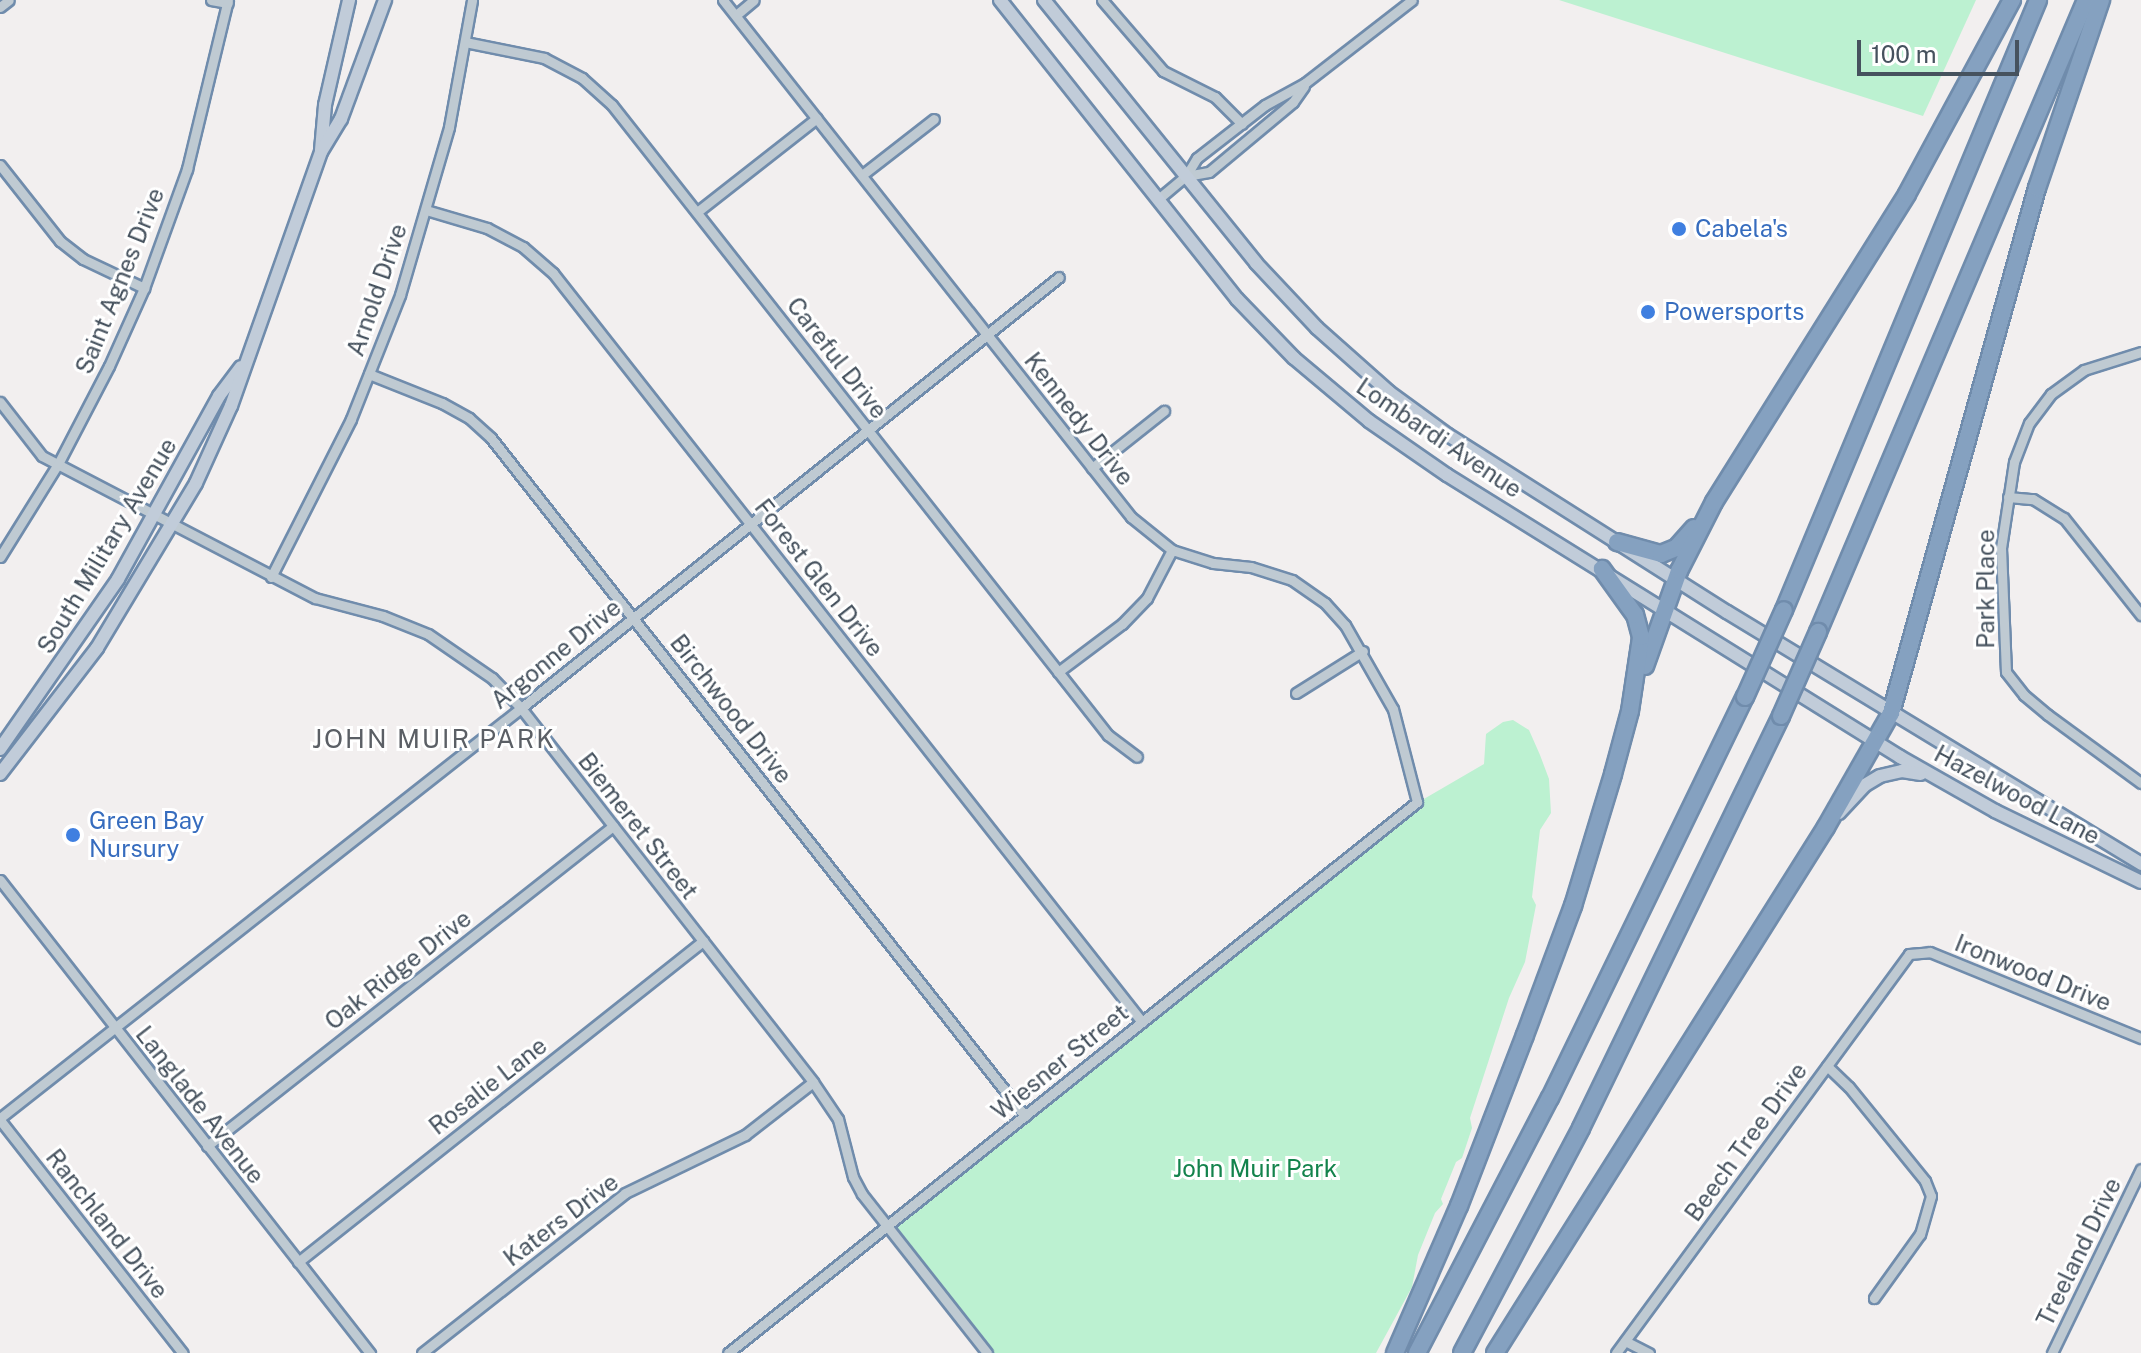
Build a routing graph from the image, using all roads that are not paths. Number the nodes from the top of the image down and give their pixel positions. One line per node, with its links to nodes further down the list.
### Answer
1 (9, 0): 17 (street)
2 (211, 0): 16 (street)
3 (349, 0): 24 (main road, South Military Avenue)
4 (385, 0): 24 (main road, South Military Avenue)
5 (472, 0): 19 (street, Arnold Drive)
6 (723, 0): 18 (street, Kennedy Drive)
7 (754, 0): 18 (street)
8 (1000, 0): 28 (main road, Lombardi Avenue)
9 (1044, 0): 27 (main road, Lombardi Avenue)
10 (1102, 0): 23 (street)
11 (1412, 0): 20 (street)
12 (2012, 0): 43 (highway)
13 (2038, 0): 95 (highway, bridge)
14 (2086, 0): 96 (highway, bridge)
15 (2101, 0): 61 (highway)
16 (228, 1): 32 (street, Saint Agnes Drive)
17 (0, 7)
18 (736, 15): 21 (street, Kennedy Drive)
19 (465, 42): 29 (street, Arnold Drive); 30 (street, Careful Drive)
20 (1305, 83): 23 (street); 27 (street)
21 (817, 118): 26 (street, Kennedy Drive); 30 (street)
22 (934, 119): 26 (street)
23 (1242, 124): 27 (street)
24 (321, 152): 35 (main road, South Military Avenue)
25 (0, 165): 32 (street)
26 (862, 175): 33 (street, Kennedy Drive)
27 (1186, 176): 28 (street); 47 (main road, Lombardi Avenue)
28 (1157, 200): 50 (main road, Lombardi Avenue)
29 (426, 210): 36 (street, Arnold Drive); 45 (street, Forest Glen Drive)
30 (697, 212): 39 (street, Careful Drive)
31 (1059, 277): 33 (street, Argonne Drive)
32 (144, 288): 40 (street, Saint Agnes Drive)
33 (987, 334): 39 (street, Argonne Drive); 41 (street, Kennedy Drive)
34 (2141, 352): 42 (street, Park Place)
35 (244, 363): 44 (main road, South Military Avenue); 46 (main road, South Military Avenue)
36 (369, 374): 51 (street, Arnold Drive); 55 (street, Birchwood Drive)
37 (0, 402): 40 (street, Biemeret Street)
38 (1164, 411): 41 (street)
39 (868, 429): 45 (street, Argonne Drive); 57 (street, Careful Drive)
40 (58, 464): 44 (street, Biemeret Street); 49 (street, Saint Agnes Drive)
41 (1092, 468): 48 (street, Kennedy Drive)
42 (2008, 497): 54 (street); 67 (street, Park Place)
43 (1714, 502): 47 (highway); 52 (highway)
44 (155, 517): 46 (street, Biemeret Street); 63 (main road, South Military Avenue)
45 (750, 523): 55 (street, Argonne Drive); 76 (street, Forest Glen Drive)
46 (172, 526): 51 (street, Biemeret Street); 65 (main road, South Military Avenue)
47 (1617, 542): 52 (main road, Lombardi Avenue)
48 (1172, 550): 56 (street, Kennedy Drive); 57 (street)
49 (0, 557)
50 (1602, 569): 53 (main road, Lombardi Avenue); 60 (highway)
51 (271, 577): 59 (street, Biemeret Street)
52 (1676, 579): 53 (highway); 61 (main road, Lombardi Avenue)
53 (1665, 609): 60 (highway); 62 (main road, Lombardi Avenue)
54 (2141, 615)
55 (633, 616): 59 (street, Argonne Drive); 81 (street, Birchwood Drive)
56 (1363, 651): 58 (street); 68 (street, Kennedy Drive)
57 (1058, 672): 64 (street, Careful Drive)
58 (1296, 693)
59 (521, 708): 69 (street, Biemeret Street); 77 (street, Argonne Drive)
60 (1630, 711): 94 (highway)
61 (1891, 713): 62 (highway); 71 (main road, Hazelwood Lane)
62 (1876, 742): 66 (main road, Hazelwood Lane); 70 (highway)
63 (0, 749)
64 (1137, 757)
65 (0, 774)
66 (1938, 779): 70 (main road); 73 (main road, Hazelwood Lane)
67 (2141, 783)
68 (1417, 802): 76 (street, Wiesner Street)
69 (613, 826): 74 (street, Biemeret Street); 83 (street, Oak Ridge Drive)
70 (1826, 827): 97 (highway)
71 (2141, 864)
72 (0, 880): 77 (street, Langlade Avenue)
73 (2141, 882)
74 (703, 941): 80 (street, Biemeret Street); 86 (street, Rosalie Lane)
75 (1909, 954): 78 (street, Ironwood Drive); 79 (street, Beech Tree Drive)
76 (1142, 1022): 81 (street, Wiesner Street)
77 (114, 1028): 82 (street, Argonne Drive); 83 (street, Langlade Avenue)
78 (2141, 1038)
79 (1827, 1066): 87 (street); 88 (street, Beech Tree Drive)
80 (813, 1082): 85 (street, Biemeret Street); 92 (street, Katers Drive)
81 (1025, 1116): 85 (street, Wiesner Street)
82 (0, 1119): 90 (street, Ranchland Drive)
83 (207, 1146): 86 (street, Langlade Avenue)
84 (2141, 1169): 100 (street, Treeland Drive)
85 (887, 1226): 89 (street, Biemeret Street); 93 (street, Wiesner Street)
86 (298, 1262): 91 (street, Langlade Avenue)
87 (1874, 1298)
88 (1625, 1341): 98 (street, Beech Tree Drive); 99 (street)
89 (981, 1351)
90 (183, 1353)
91 (370, 1353)
92 (422, 1353)
93 (728, 1353)
94 (1395, 1353)
95 (1417, 1353)
96 (1462, 1353)
97 (1495, 1353)
98 (1616, 1353)
99 (1649, 1353)
100 (2052, 1353)

